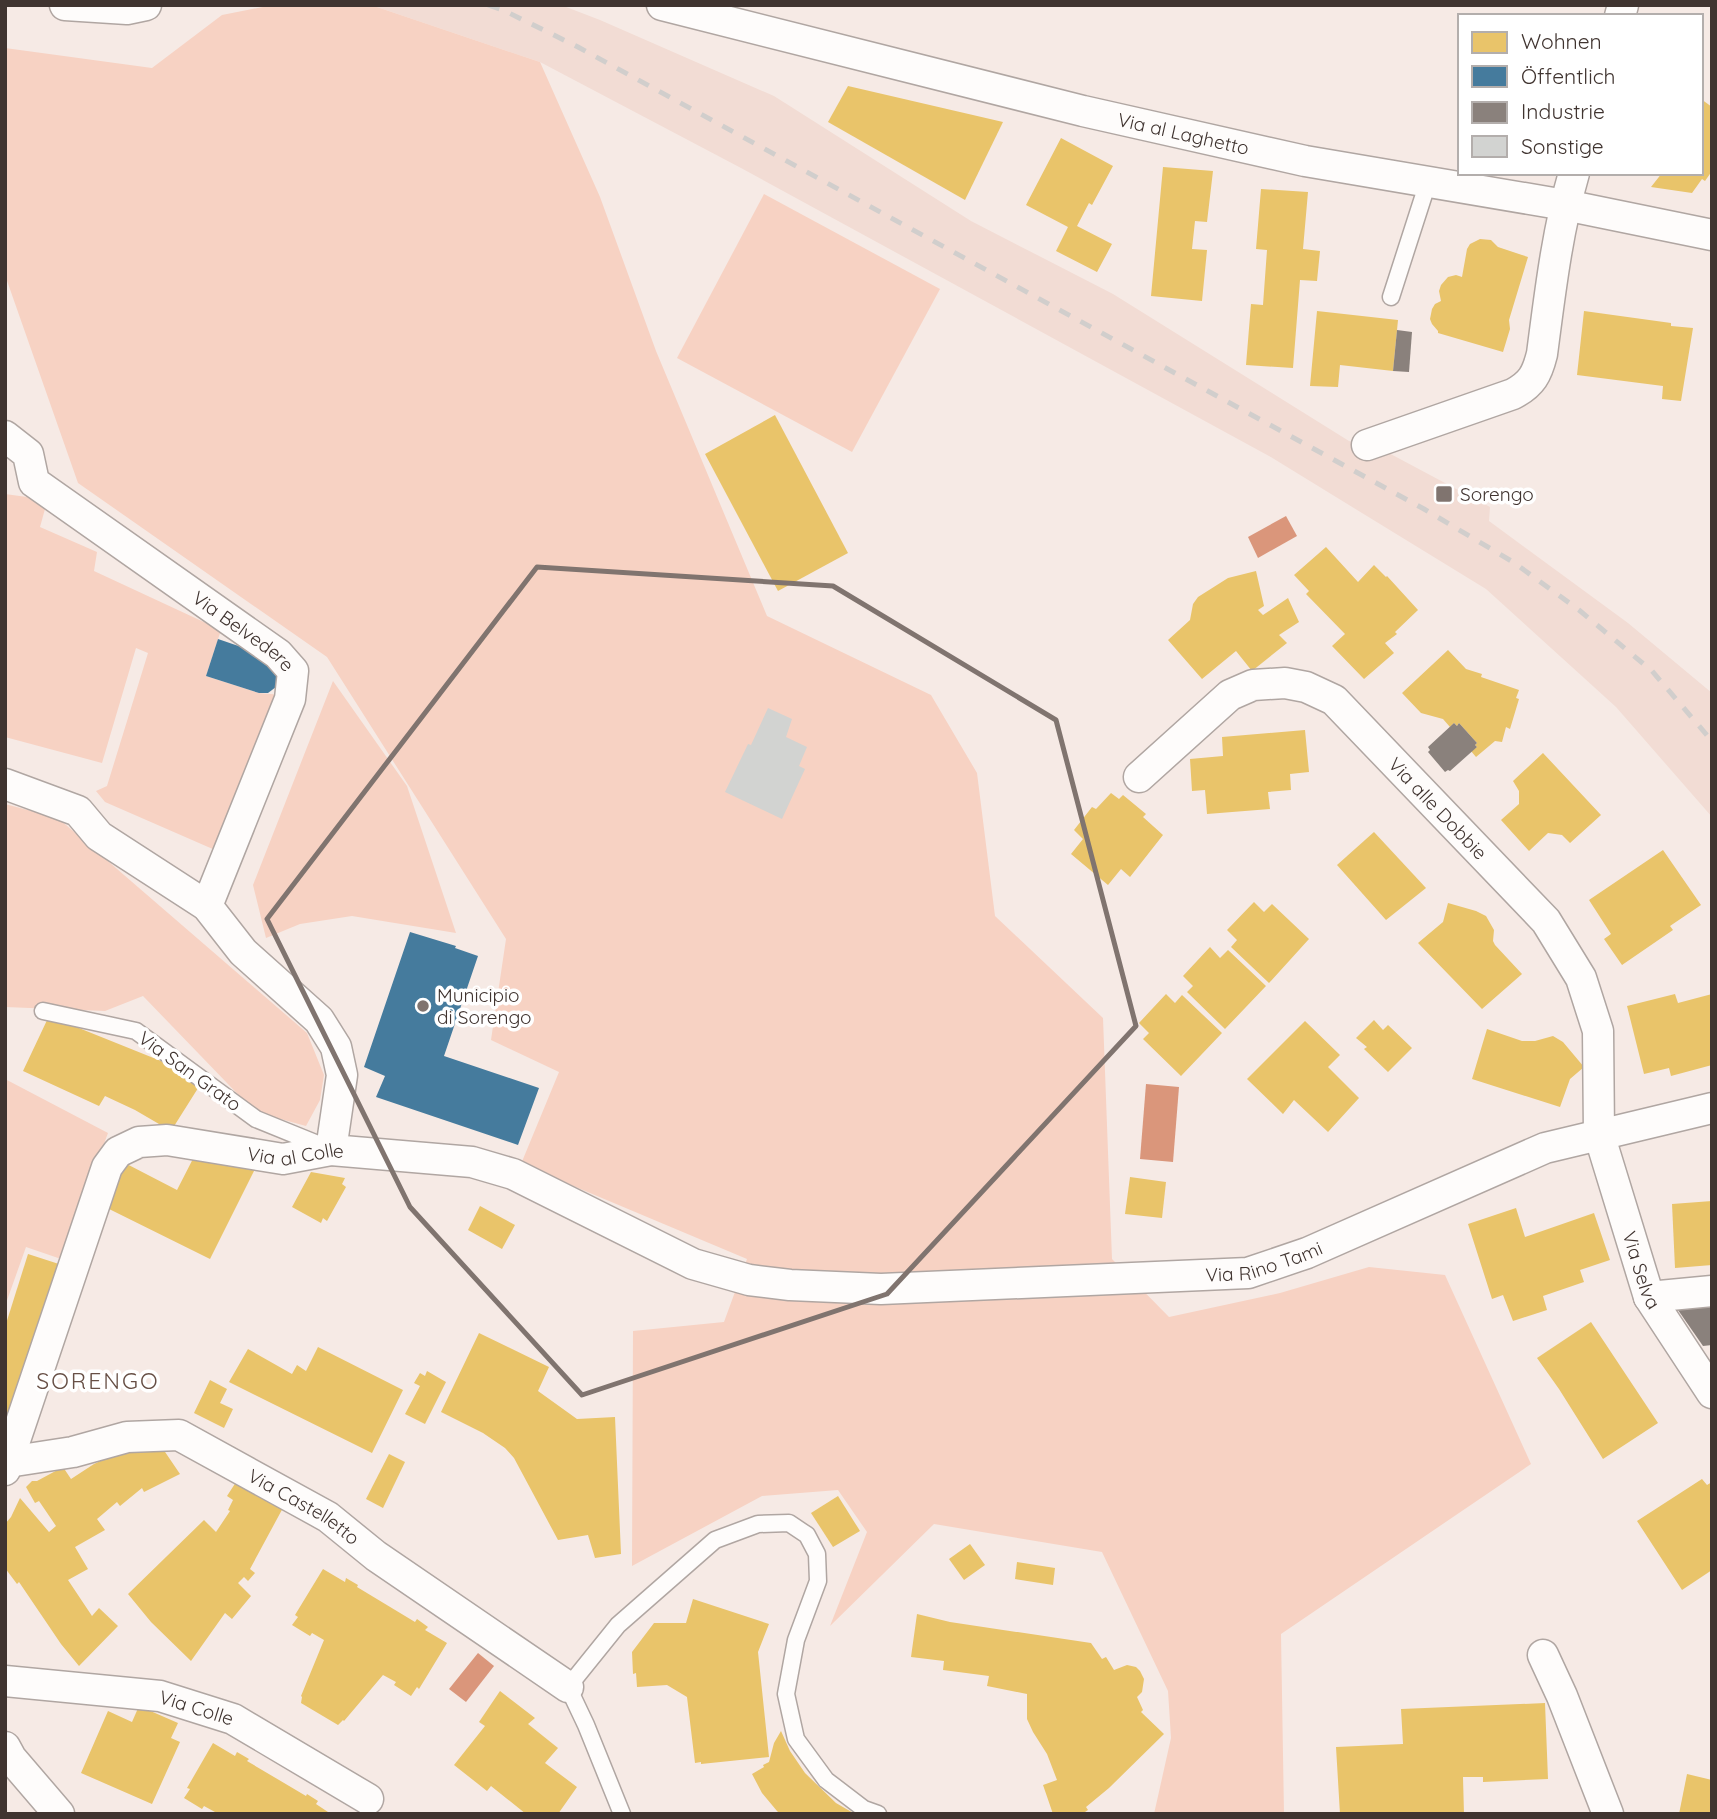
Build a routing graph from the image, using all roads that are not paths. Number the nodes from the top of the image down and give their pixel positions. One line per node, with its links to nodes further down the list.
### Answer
1 (65, 5): 2 (street)
2 (146, 5)
3 (663, 5): 5 (street, Via al Laghetto)
4 (1573, 175): 6 (street)
5 (1428, 182): 6 (street, Via al Laghetto); 8 (lane)
6 (1564, 205): 7 (street, Via al Laghetto); 10 (street)
7 (1712, 234)
8 (1391, 297)
9 (5, 436): 13 (street, Via Belvedere)
10 (1367, 445)
11 (1139, 777): 16 (street, Via alle Dobbie)
12 (5, 784): 13 (street)
13 (207, 906): 17 (street)
14 (43, 1011): 17 (lane, Via San Grato)
15 (1712, 1108): 16 (street, Via Rino Tami)
16 (1599, 1134): 18 (street, Via Rino Tami); 20 (street, Via Selva)
17 (331, 1150): 18 (street, Via al Colle); 22 (street, Via al Colle)
18 (790, 1285)
19 (1712, 1291): 20 (street)
20 (1649, 1297): 21 (street, Via Selva)
21 (1712, 1393)
22 (7, 1466): 25 (street, Via Castelletto)
23 (1543, 1655): 31 (street)
24 (5, 1681): 27 (street, Via Colle)
25 (568, 1687): 29 (lane); 30 (lane)
26 (5, 1747): 28 (street)
27 (368, 1799)
28 (59, 1814)
29 (622, 1814)
30 (878, 1814)
31 (1608, 1814)

